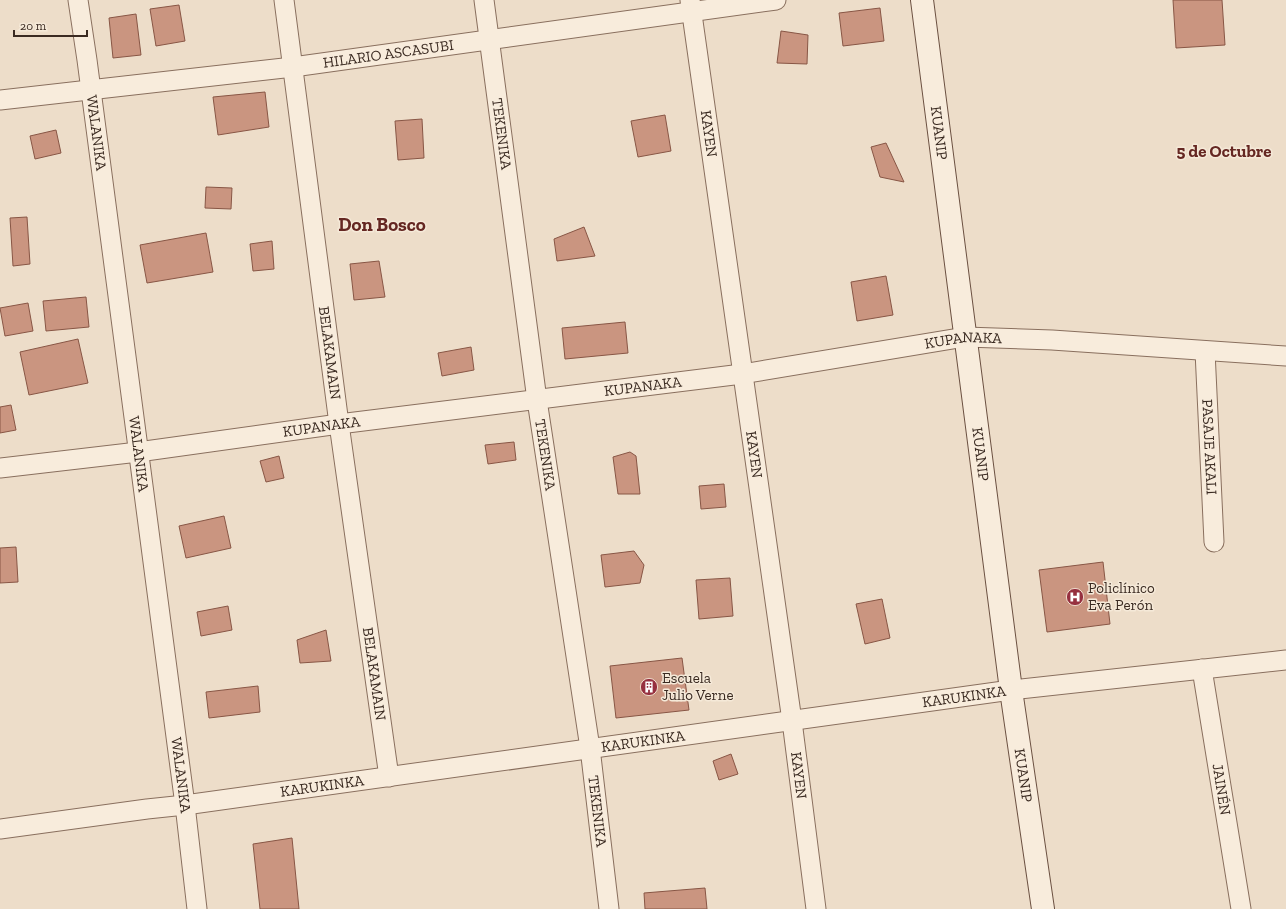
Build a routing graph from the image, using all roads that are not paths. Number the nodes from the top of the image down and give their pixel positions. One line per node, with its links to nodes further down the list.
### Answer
1 (78, 0): 9 (street, WALANIKA)
2 (284, 0): 8 (street, BELAKAMAIN)
3 (484, 0): 7 (street, TEKENIKA)
4 (776, 0): 6 (street, HILARIO ASCASUBI)
5 (922, 0): 11 (main road, KUANIP)
6 (691, 6): 7 (street, HILARIO ASCASUBI); 14 (street, KAYEN)
7 (490, 40): 8 (street, HILARIO ASCASUBI); 15 (street, TEKENIKA)
8 (293, 67): 9 (street, HILARIO ASCASUBI); 16 (street, BELAKAMAIN)
9 (90, 90): 10 (street, HILARIO ASCASUBI); 17 (street, WALANIKA)
10 (0, 100)
11 (965, 338): 12 (street, KUPANAKA); 14 (street, KUPANAKA); 22 (main road, KUANIP)
12 (1206, 351): 13 (street, KUPANAKA); 19 (street, PASAJE AKALI)
13 (1286, 356)
14 (742, 374): 15 (street, KUPANAKA); 23 (street, KAYEN)
15 (537, 400): 16 (street, KUPANAKA); 24 (street, TEKENIKA)
16 (339, 424): 17 (street, KUPANAKA); 25 (street, BELAKAMAIN)
17 (138, 452): 18 (street, KUPANAKA); 26 (street, WALANIKA)
18 (0, 468)
19 (1214, 542)
20 (1286, 660): 21 (street, KARUKINKA)
21 (1202, 669): 22 (street, KARUKINKA); 32 (street, JAINÉN)
22 (1011, 690): 23 (street, KARUKINKA); 31 (main road, KUANIP)
23 (792, 720): 24 (street, KARUKINKA); 30 (street, KAYEN)
24 (590, 748): 25 (street, KARUKINKA); 29 (street, TEKENIKA)
25 (389, 777): 26 (street, KARUKINKA)
26 (185, 805): 27 (street, KARUKINKA); 28 (street, WALANIKA)
27 (0, 829)
28 (197, 909)
29 (609, 909)
30 (816, 909)
31 (1043, 909)
32 (1241, 909)

